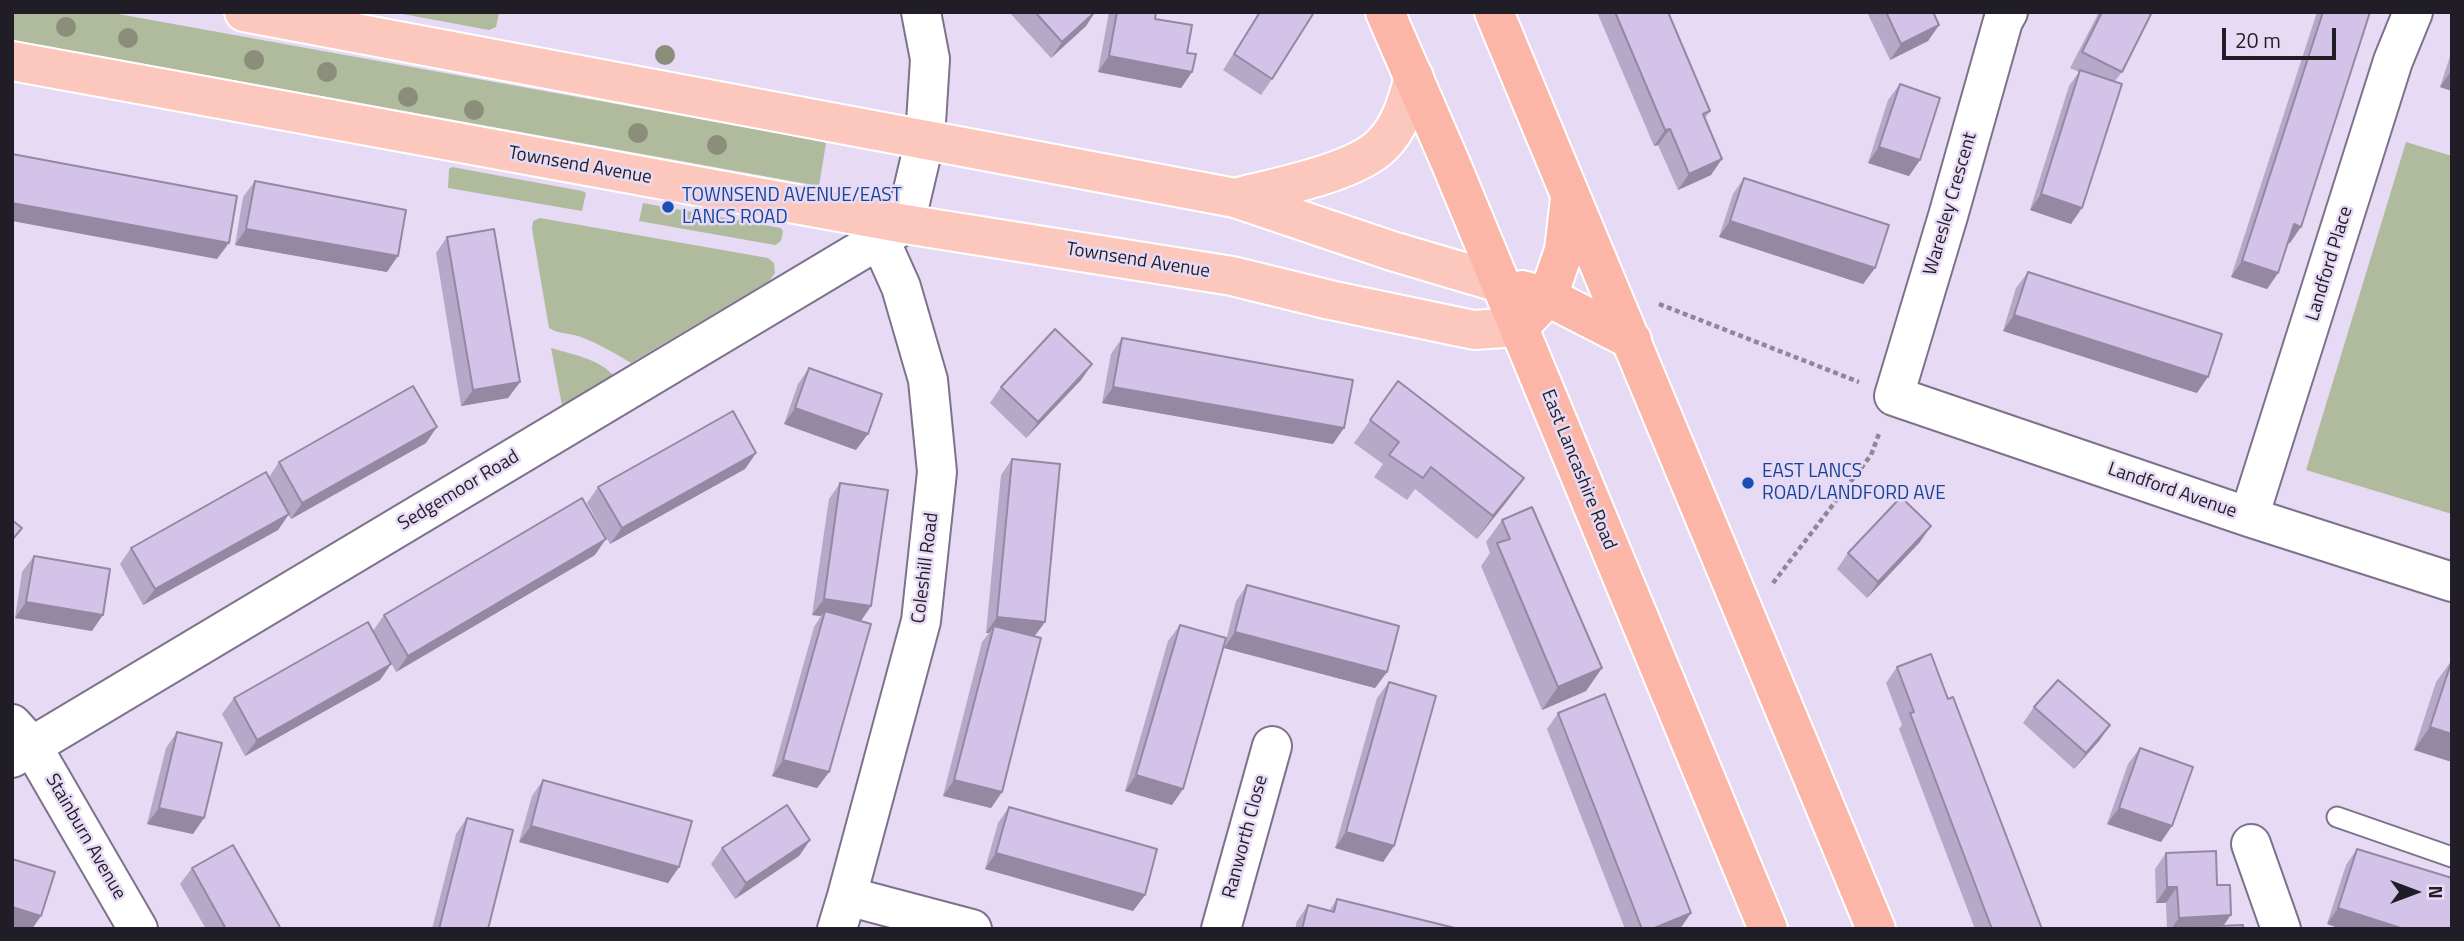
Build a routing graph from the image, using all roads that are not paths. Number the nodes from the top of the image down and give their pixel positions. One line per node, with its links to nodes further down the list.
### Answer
1 (244, 12): 7 (main road)
2 (921, 12): 10 (street)
3 (1385, 12): 9 (highway, East Lancashire Road)
4 (1494, 12): 11 (highway)
5 (2413, 12): 19 (street, Landford Place)
6 (2002, 15): 18 (street, Waresley Crescent)
7 (348, 22): 10 (main road)
8 (12, 61): 13 (main road, Townsend Avenue)
9 (1414, 77): 12 (main road); 14 (highway, East Lancashire Road)
10 (925, 139): 12 (main road); 13 (street)
11 (1570, 197): 15 (highway); 17 (highway)
12 (1235, 198): 14 (main road)
13 (893, 232): 16 (main road, Townsend Avenue); 21 (street, Sedgemoor Road); 26 (street, Coleshill Road)
14 (1500, 283): 15 (highway); 16 (highway, East Lancashire Road)
15 (1548, 298): 16 (highway); 17 (highway)
16 (1519, 327): 30 (highway, East Lancashire Road)
17 (1632, 340): 31 (highway)
18 (1894, 396): 19 (street, Landford Avenue)
19 (2249, 517): 20 (street, Landford Avenue)
20 (2452, 582)
21 (19, 742): 27 (street, Stainburn Avenue)
22 (1272, 746): 29 (street, Ranworth Close)
23 (2337, 817): 25 (lane)
24 (2251, 844): 32 (street)
25 (2452, 858)
26 (842, 912): 28 (street)
27 (138, 929)
28 (972, 929)
29 (1221, 929)
30 (1768, 929)
31 (1876, 929)
32 (2280, 929)

